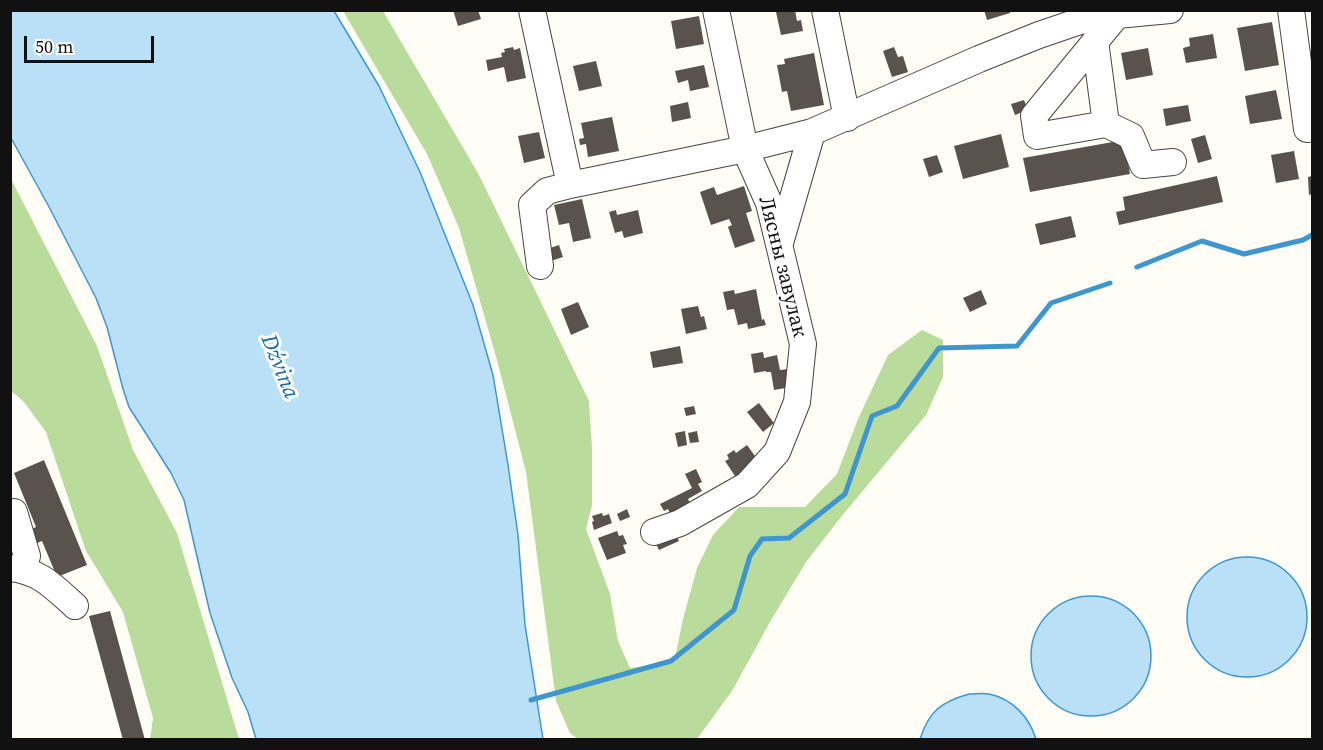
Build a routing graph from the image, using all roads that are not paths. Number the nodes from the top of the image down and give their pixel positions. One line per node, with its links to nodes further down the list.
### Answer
1 (532, 10): 14 (street)
2 (716, 10): 12 (street, Лясны завулак)
3 (825, 10): 8 (street)
4 (1170, 10): 6 (street)
5 (1291, 10): 10 (street)
6 (1116, 13): 7 (street); 8 (street)
7 (1095, 41): 9 (street); 9 (street)
8 (847, 118): 11 (street)
9 (1106, 124): 13 (street)
10 (1307, 129)
11 (812, 132): 12 (street); 15 (street)
12 (744, 149): 14 (street); 15 (street, Лясны завулак)
13 (1173, 162)
14 (570, 184): 16 (street)
15 (780, 243): 18 (street, Лясны завулак)
16 (540, 266)
17 (14, 512): 19 (street)
18 (654, 532)
19 (17, 568): 20 (street)
20 (75, 606)

